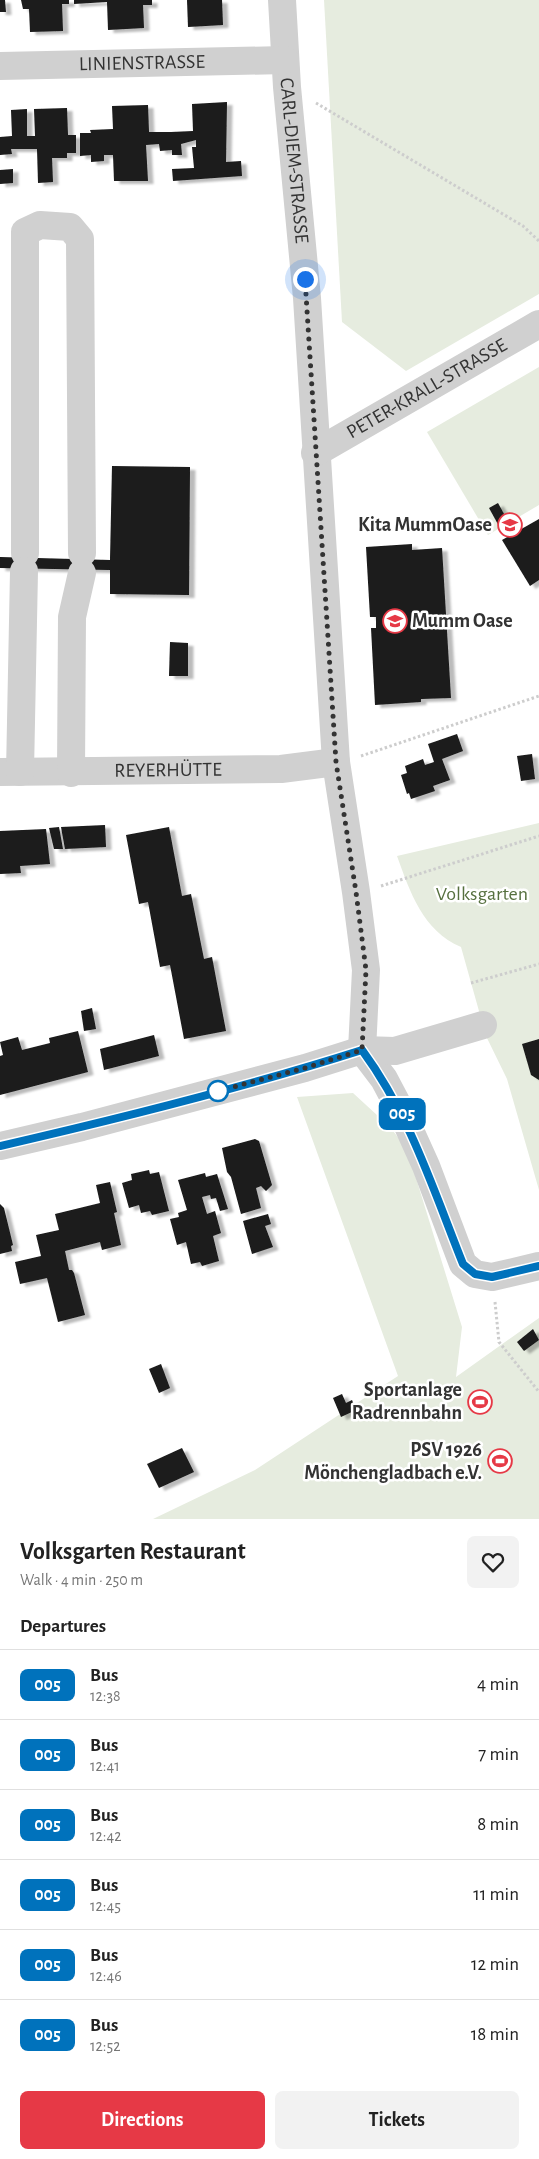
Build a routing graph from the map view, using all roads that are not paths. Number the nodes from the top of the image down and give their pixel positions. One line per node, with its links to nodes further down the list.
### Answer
1 (282, 0): 2 (street, CARL-DIEM-STRASSE)
2 (285, 60): 3 (street, LINIENSTRASSE); 5 (street, CARL-DIEM-STRASSE)
3 (0, 66)
4 (539, 324): 5 (street, PETER-KRALL-STRASSE)
5 (315, 453): 6 (street, CARL-DIEM-STRASSE)
6 (336, 762): 8 (street, REYERHÜTTE); 10 (street, CARL-DIEM-STRASSE)
7 (10, 772): 8 (street, REYERHÜTTE); 8 (street)
8 (71, 773)
9 (483, 1025): 10 (street)
10 (362, 1050): 11 (street); 12 (street)
11 (0, 1146)
12 (539, 1266)

